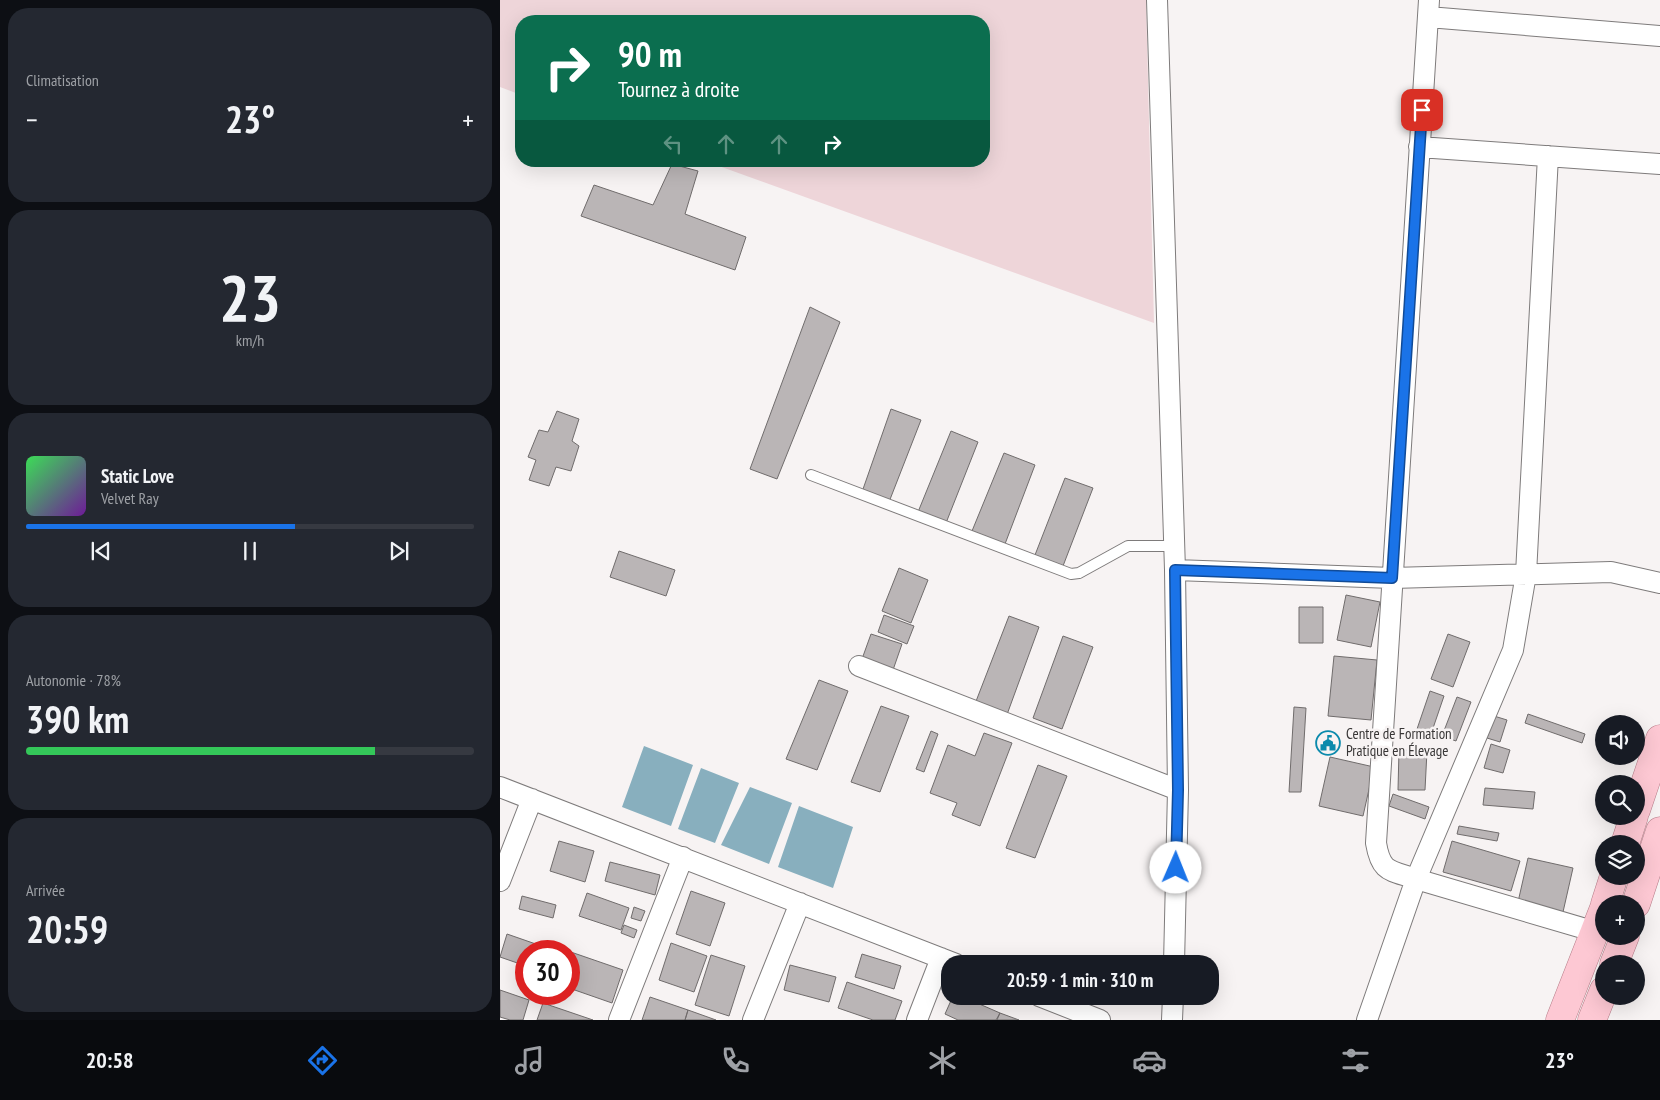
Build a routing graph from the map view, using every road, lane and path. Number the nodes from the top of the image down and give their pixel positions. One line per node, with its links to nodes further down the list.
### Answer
1 (1158, 0): 8 (street)
2 (1429, 9): 3 (street); 4 (street)
3 (1660, 36)
4 (1419, 147): 5 (street); 11 (street)
5 (1548, 156): 6 (street); 10 (street)
6 (1660, 164)
7 (811, 475): 8 (lane)
8 (1174, 546): 9 (street)
9 (1175, 570): 11 (street); 17 (street)
10 (1526, 574): 11 (street); 12 (street); 21 (street)
11 (1392, 578): 21 (street)
12 (1660, 583)
13 (859, 666): 17 (street)
14 (1660, 738): 15 (main road)
15 (1645, 783)
16 (500, 787): 18 (street)
17 (1178, 790): 27 (street)
18 (532, 799): 20 (street); 22 (street)
19 (1660, 831): 23 (main road)
20 (682, 857): 24 (street); 34 (street)
21 (1416, 879): 25 (street); 38 (street)
22 (500, 881)
23 (1639, 895)
24 (800, 903): 28 (street); 35 (street)
25 (1595, 919)
26 (1595, 932): 39 (main road)
27 (1174, 955)
28 (941, 958)
29 (941, 976): 36 (street)
30 (1059, 1005): 33 (street)
31 (1173, 1005): 37 (street)
32 (1598, 1005): 40 (main road)
33 (1088, 1018)
34 (619, 1020)
35 (753, 1020)
36 (918, 1020)
37 (1172, 1020)
38 (1367, 1020)
39 (1560, 1020)
40 (1592, 1020)

